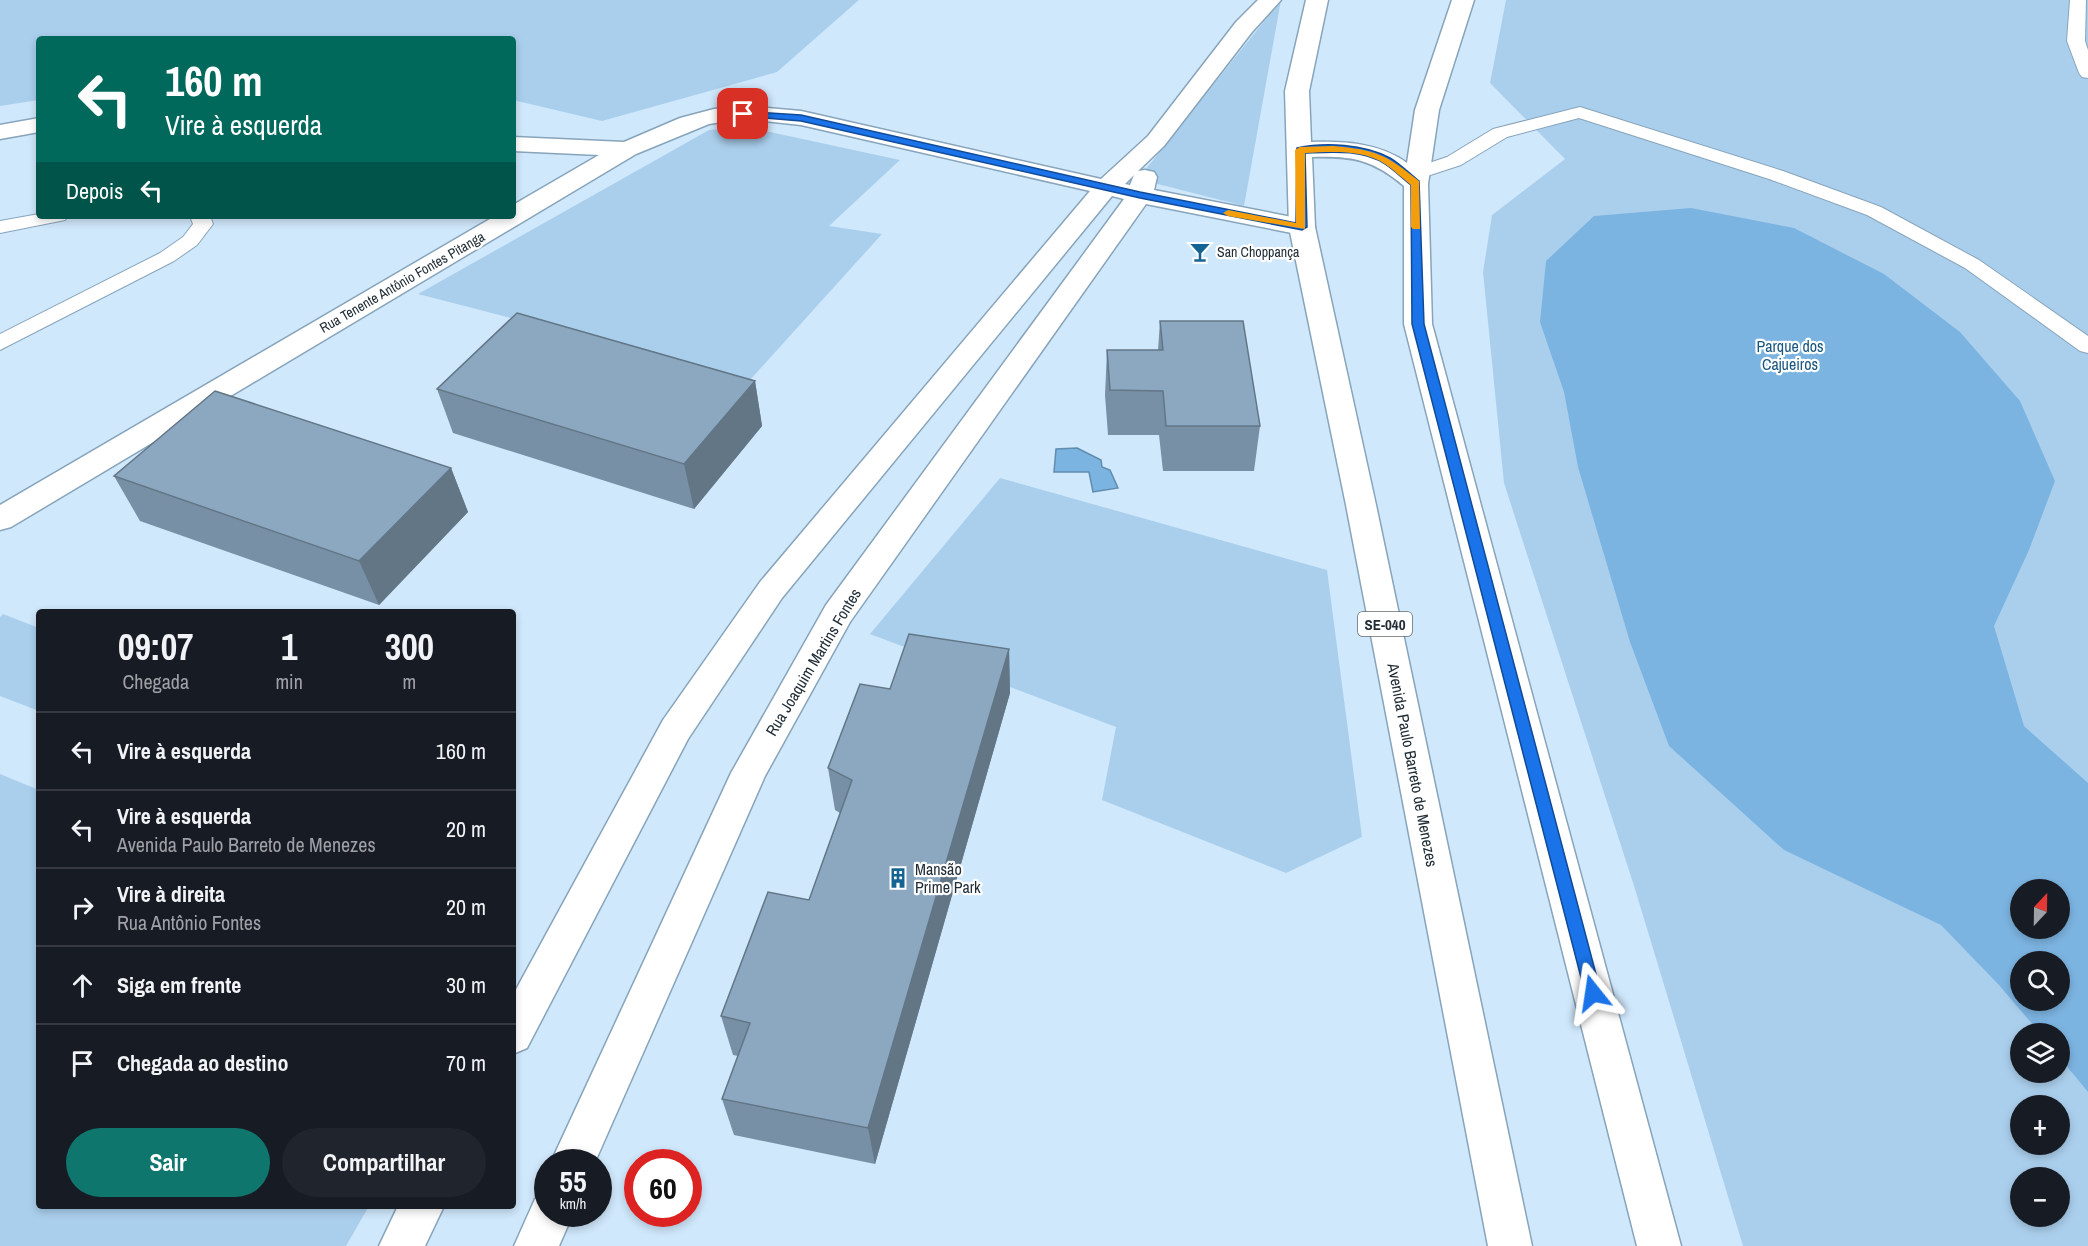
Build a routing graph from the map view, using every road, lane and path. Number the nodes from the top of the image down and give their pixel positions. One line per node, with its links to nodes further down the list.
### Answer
1 (1270, 0): 8 (street, Rua Joaquim Martins Fontes)
2 (1317, 0): 11 (street, Avenida Paulo Barreto de Menezes / SE-040)
3 (1463, 0): 12 (street)
4 (2078, 0): 5 (lane)
5 (2088, 74)
6 (36, 126): 7 (street)
7 (0, 132)
8 (1156, 141): 13 (street, Rua Joaquim Martins Fontes); 14 (street, Rua Joaquim Martins Fontes)
9 (516, 144): 10 (street)
10 (627, 149): 13 (street, Rua Tenente Antônio Fontes Pitanga); 15 (street, Rua Tenente Antônio Fontes Pitanga)
11 (1300, 150): 12 (street); 20 (street, Avenida Paulo Barreto de Menezes / SE-040)
12 (1417, 178): 22 (lane); 31 (street)
13 (1106, 188): 14 (street, Rua Tenente Antônio Fontes Pitanga); 24 (street, Rua Joaquim Martins Fontes)
14 (1140, 195): 20 (street, Rua Tenente Antônio Fontes Pitanga); 25 (street, Rua Joaquim Martins Fontes)
15 (516, 213)
16 (42, 219): 19 (lane)
17 (201, 219): 21 (lane)
18 (506, 219): 23 (street, Rua Tenente Antônio Fontes Pitanga)
19 (0, 227)
20 (1302, 227): 30 (street, Avenida Paulo Barreto de Menezes / SE-040)
21 (0, 343)
22 (2088, 346)
23 (0, 519)
24 (516, 1029)
25 (579, 1149)
26 (420, 1209): 28 (street)
27 (545, 1227): 29 (street)
28 (401, 1246)
29 (536, 1246)
30 (1510, 1246)
31 (1659, 1246)

